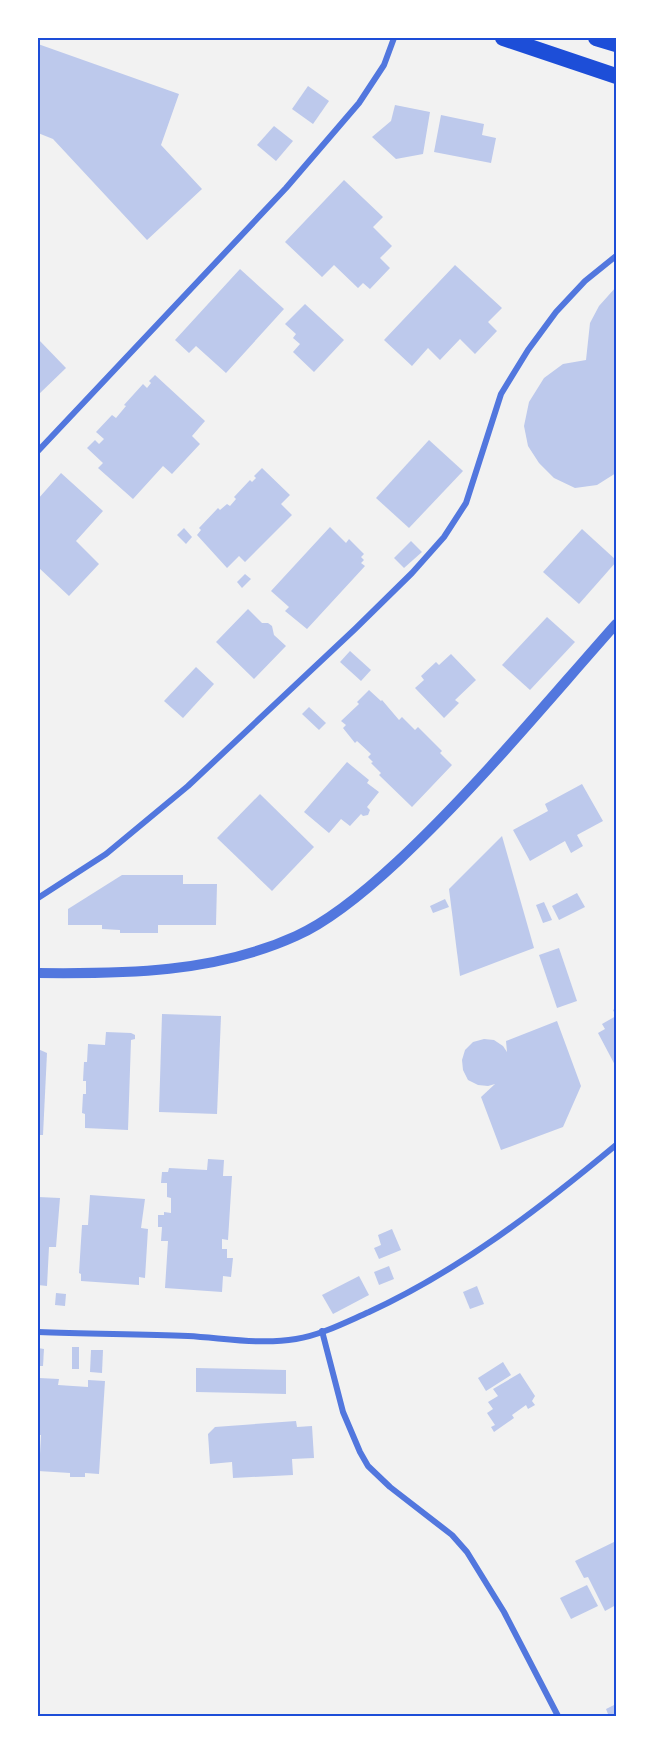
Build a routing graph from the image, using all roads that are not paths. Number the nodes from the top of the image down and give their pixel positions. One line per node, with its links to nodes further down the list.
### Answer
1 (394, 38): 7 (street)
2 (503, 38): 5 (highway)
3 (596, 38): 4 (highway)
4 (616, 44)
5 (616, 76)
6 (616, 256): 9 (street)
7 (38, 451)
8 (616, 624): 10 (street)
9 (38, 898)
10 (38, 973)
11 (616, 1144): 12 (street)
12 (322, 1331): 13 (street); 14 (street)
13 (38, 1332)
14 (558, 1716)

